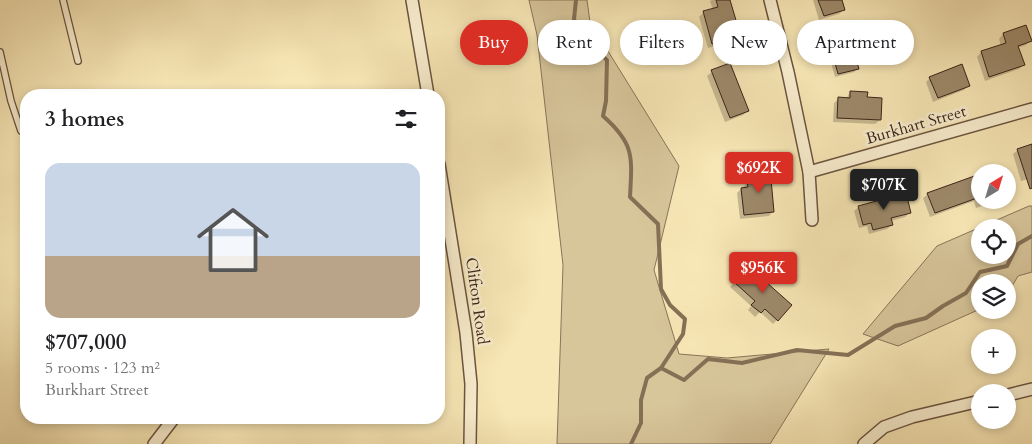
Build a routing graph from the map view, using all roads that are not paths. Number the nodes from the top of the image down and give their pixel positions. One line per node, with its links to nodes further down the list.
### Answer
1 (63, 0): 5 (lane)
2 (412, 0): 6 (street)
3 (770, 0): 9 (street)
4 (0, 52): 8 (lane)
5 (78, 61)
6 (427, 89)
7 (1032, 109): 9 (street, Burkhart Street)
8 (20, 128)
9 (809, 172): 11 (street)
10 (445, 207): 17 (street, Clifton Road)
11 (812, 220)
12 (1032, 389): 13 (street)
13 (1016, 393)
14 (971, 403): 18 (street)
15 (169, 424): 16 (street)
16 (154, 444)
17 (470, 444)
18 (864, 444)

